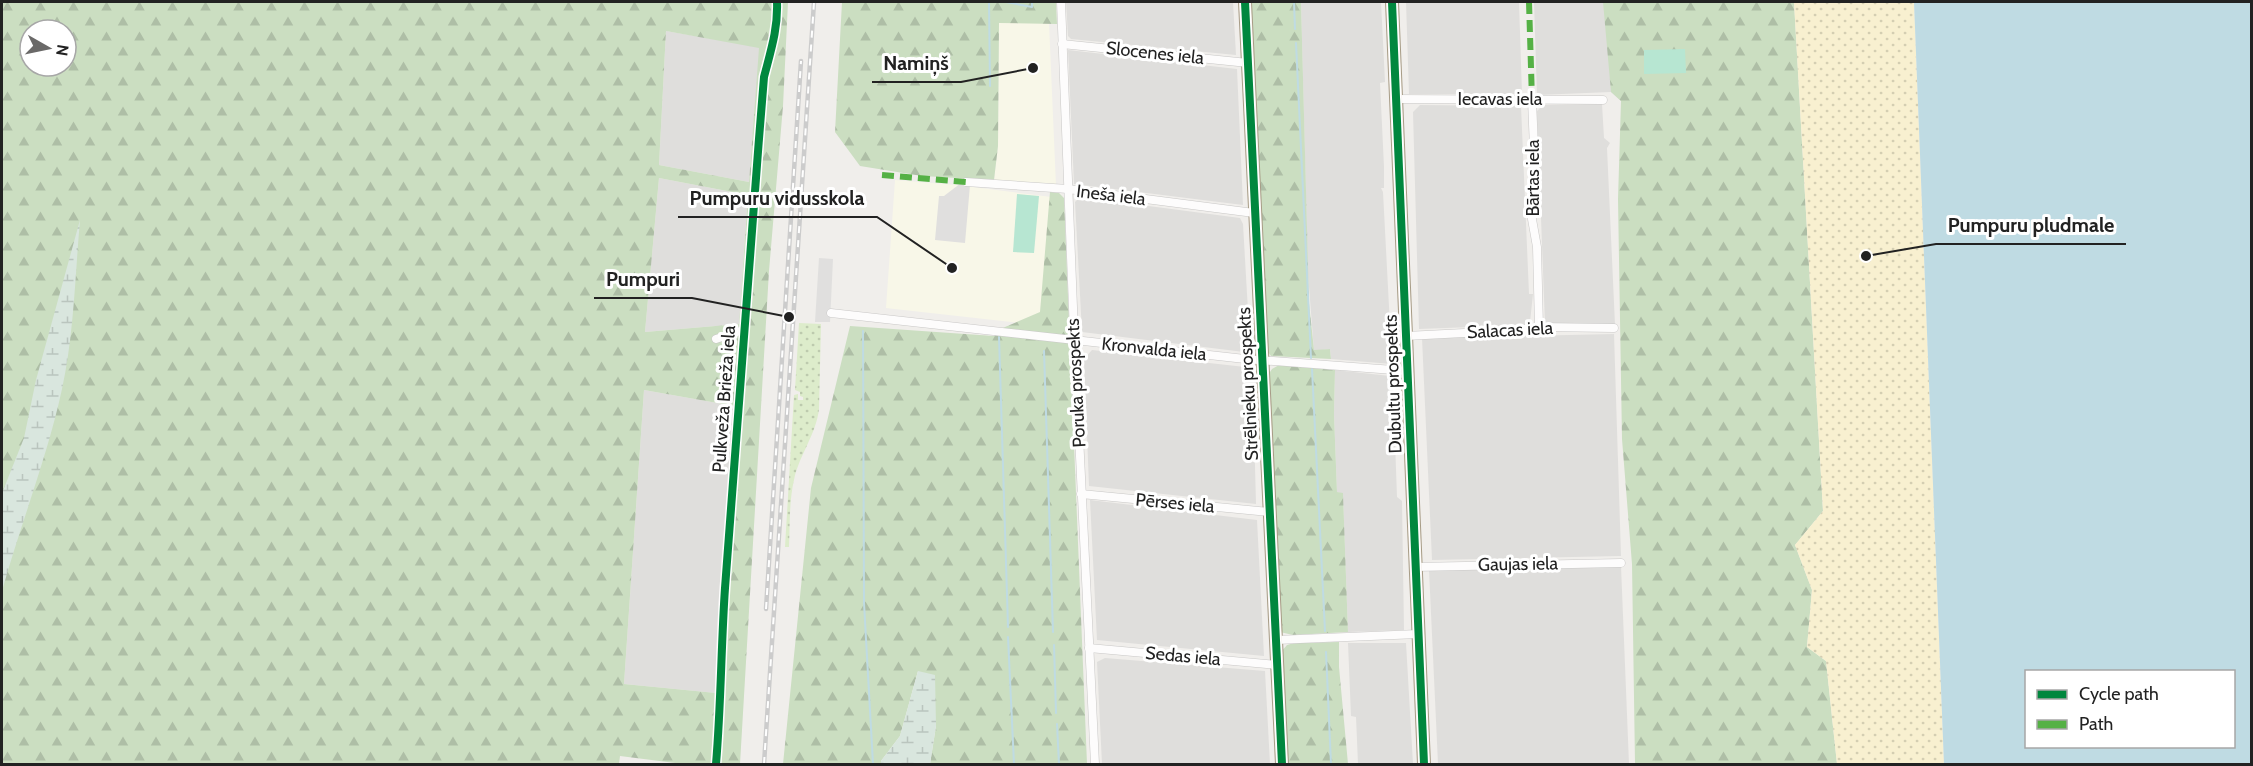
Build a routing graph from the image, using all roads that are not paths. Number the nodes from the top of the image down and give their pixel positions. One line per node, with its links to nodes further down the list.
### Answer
1 (777, 2): 16 (street, Pulkveža Brieža iela)
2 (1061, 2): 5 (street, Poruka prospekts)
3 (1245, 2): 6 (main road, Strēlnieku prospekts)
4 (1392, 2): 7 (main road, Dubultu prospekts)
5 (1062, 44): 6 (street, Slocenes iela); 11 (street, Poruka prospekts)
6 (1248, 63): 12 (main road, Strēlnieku prospekts)
7 (1396, 99): 9 (street, Iecavas iela); 17 (main road, Dubultu prospekts)
8 (1603, 99): 9 (street, Iecavas iela)
9 (1532, 100): 14 (street, Bārtas iela)
10 (966, 182): 11 (street, Ineša iela)
11 (1068, 189): 12 (street, Ineša iela); 19 (street, Poruka prospekts)
12 (1254, 213): 20 (main road, Strēlnieku prospekts)
13 (831, 313): 19 (street, Kronvalda iela)
14 (1539, 327): 15 (street, Salacas iela); 17 (street, Salacas iela)
15 (1614, 328)
16 (743, 330): 18 (street); 30 (street, Pulkveža Brieža iela)
17 (1406, 336): 21 (main road, Dubultu prospekts)
18 (716, 339)
19 (1074, 340): 20 (street, Kronvalda iela); 22 (street, Poruka prospekts)
20 (1262, 360): 21 (street, Kronvalda iela); 23 (main road, Strēlnieku prospekts)
21 (1407, 371): 25 (main road, Dubultu prospekts)
22 (1081, 494): 23 (street, Pērses iela); 28 (street, Poruka prospekts)
23 (1269, 512): 27 (main road, Strēlnieku prospekts)
24 (1621, 563): 25 (street, Gaujas iela)
25 (1415, 567): 26 (main road, Dubultu prospekts)
26 (1418, 634): 27 (street); 33 (main road, Dubultu prospekts)
27 (1276, 640): 29 (main road, Strēlnieku prospekts)
28 (1089, 648): 29 (street, Sedas iela); 31 (street, Poruka prospekts)
29 (1277, 665): 32 (main road, Strēlnieku prospekts)
30 (716, 765)
31 (1095, 765)
32 (1282, 765)
33 (1424, 765)

